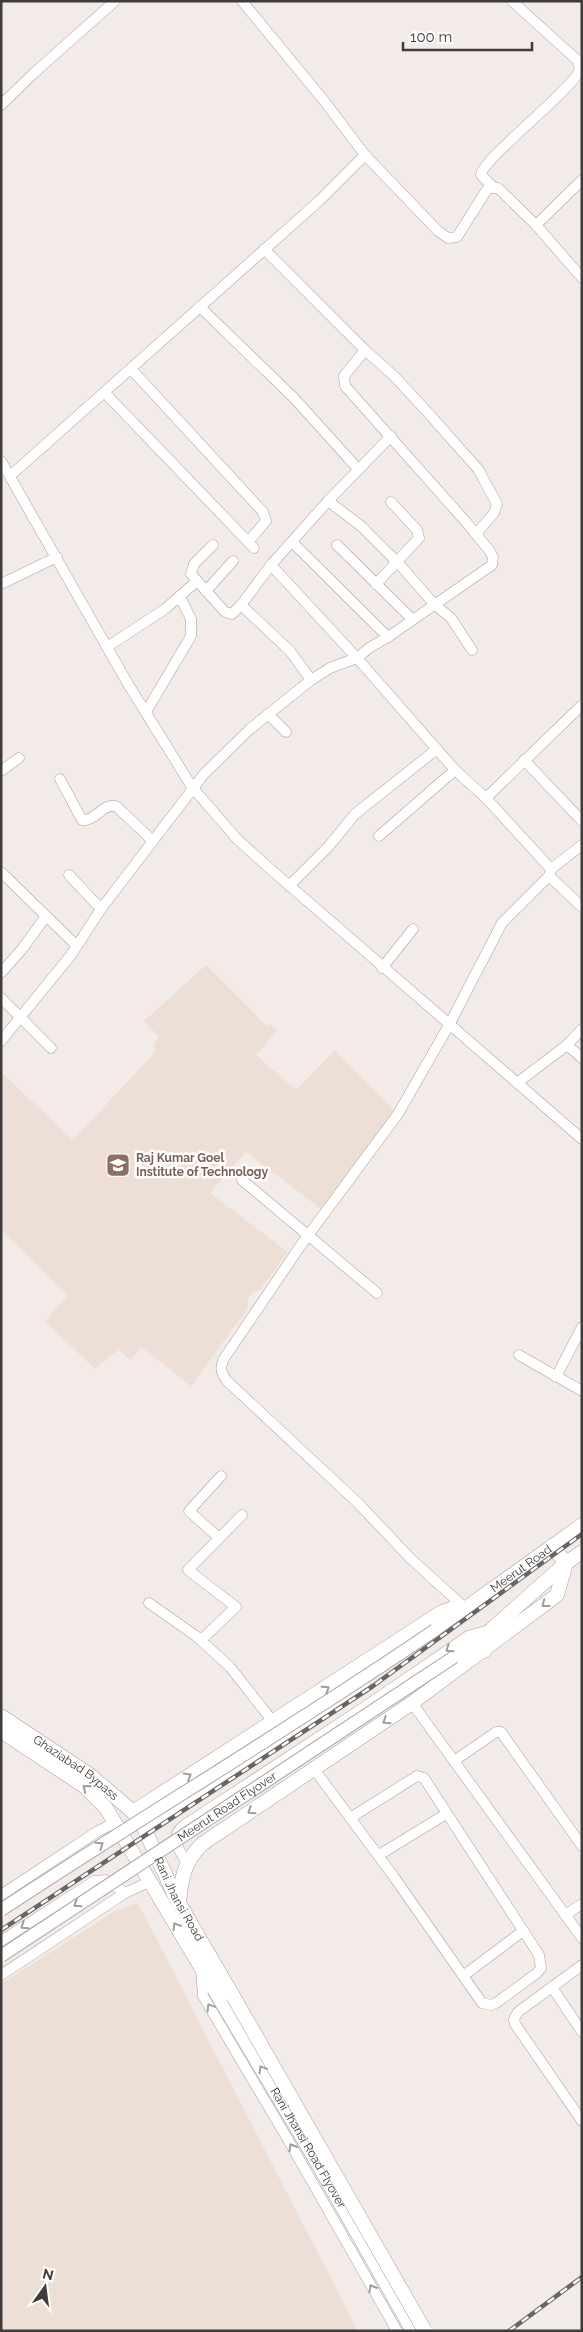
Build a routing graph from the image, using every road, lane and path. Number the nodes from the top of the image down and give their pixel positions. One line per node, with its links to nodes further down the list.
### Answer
1 (115, 1): 4 (street)
2 (242, 1): 5 (street)
3 (512, 1): 7 (street)
4 (1, 105)
5 (366, 156): 7 (street); 9 (street)
6 (582, 180): 8 (street)
7 (492, 186): 8 (street)
8 (536, 224): 10 (street)
9 (264, 248): 11 (street); 12 (street)
10 (582, 278)
11 (200, 307): 13 (street); 17 (street)
12 (365, 350): 15 (street); 21 (street)
13 (131, 369): 14 (street); 14 (street)
14 (105, 393): 18 (street)
15 (391, 436): 17 (street); 21 (street)
16 (1, 461): 18 (street)
17 (358, 469): 19 (street)
18 (10, 476): 25 (street)
19 (328, 501): 22 (street); 27 (street)
20 (391, 502): 27 (street)
21 (476, 534): 34 (street)
22 (292, 542): 28 (street); 37 (street)
23 (213, 545): 29 (street)
24 (337, 545): 31 (street)
25 (57, 558): 30 (street); 38 (street)
26 (233, 561): 32 (street)
27 (397, 562): 31 (street); 34 (street)
28 (271, 565): 35 (street); 40 (street)
29 (197, 581): 32 (street); 33 (street)
30 (1, 584)
31 (376, 584): 36 (street)
32 (206, 591): 35 (street)
33 (180, 597): 38 (street); 43 (street)
34 (434, 604): 36 (street); 39 (street)
35 (241, 605): 41 (street)
36 (412, 619): 37 (street)
37 (388, 638): 40 (street)
38 (107, 647): 43 (street)
39 (472, 650)
40 (357, 658): 41 (street); 46 (street)
41 (311, 680): 44 (street)
42 (582, 705): 48 (street)
43 (146, 712): 52 (street)
44 (268, 714): 45 (street); 52 (street)
45 (286, 732)
46 (437, 750): 49 (street); 61 (street)
47 (19, 758): 50 (street)
48 (524, 760): 53 (street); 54 (street)
49 (455, 770): 53 (street); 55 (street)
50 (1, 771)
51 (60, 779): 56 (street)
52 (192, 787): 56 (street); 61 (street)
53 (486, 798): 59 (street)
54 (582, 821)
55 (379, 836)
56 (153, 841): 63 (street)
57 (582, 845): 59 (street)
58 (1, 872): 64 (street)
59 (550, 872): 62 (street); 71 (street)
60 (70, 875): 63 (street)
61 (289, 886): 67 (street)
62 (582, 906)
63 (102, 909): 66 (street)
64 (46, 916): 66 (street); 68 (street)
65 (413, 929): 67 (street)
66 (77, 946): 70 (street)
67 (382, 968): 71 (street)
68 (1, 973)
69 (1, 998): 70 (street)
70 (20, 1018): 73 (street); 75 (street)
71 (449, 1025): 77 (street); 80 (street)
72 (582, 1029): 74 (street)
73 (3, 1034)
74 (567, 1045): 76 (street); 77 (street)
75 (51, 1048)
76 (582, 1058)
77 (517, 1084): 78 (street)
78 (582, 1139)
79 (242, 1180): 80 (street)
80 (308, 1236): 81 (street); 94 (street)
81 (377, 1293)
82 (582, 1327): 84 (street)
83 (519, 1355): 84 (street)
84 (556, 1377): 85 (street)
85 (582, 1391)
86 (221, 1476): 89 (street)
87 (242, 1515): 89 (street)
88 (582, 1525): 90 (highway, Meerut Road)
89 (219, 1538): 96 (street)
90 (552, 1546): 92 (highway); 94 (highway, Meerut Road)
91 (582, 1552): 92 (highway, Meerut Road)
92 (566, 1562): 95 (highway, Meerut Road); 97 (highway, one-way to 97)
93 (149, 1603): 96 (street)
94 (463, 1609): 100 (highway, one-way to 94); 105 (street); 119 (main road, one-way to 94, bridge)
95 (492, 1629): 97 (highway); 113 (street, one-way to 113); 124 (main road, Meerut Road Flyover, one-way to 124, bridge)
96 (201, 1640): 100 (street)
97 (483, 1652): 98 (highway)
98 (412, 1703): 102 (street); 103 (highway, one-way to 103)
99 (1, 1716): 106 (highway, Ghaziabad Bypass)
100 (274, 1723): 104 (highway, one-way to 100)
101 (1, 1731): 109 (highway, Ghaziabad Bypass, one-way to 101)
102 (454, 1761): 111 (street); 120 (street)
103 (314, 1769): 108 (street); 113 (highway, one-way to 113)
104 (159, 1794): 105 (highway); 106 (highway)
105 (172, 1810): 110 (street)
106 (133, 1812): 110 (highway, Ghaziabad Bypass)
107 (446, 1814): 108 (street); 112 (street); 121 (street)
108 (350, 1818): 112 (street)
109 (115, 1823): 114 (highway, Ghaziabad Bypass); 116 (street)
110 (144, 1828): 117 (highway, Rani Jhansi Road)
111 (582, 1846)
112 (379, 1855): 129 (street)
113 (187, 1863): 117 (highway)
114 (151, 1882): 115 (street); 126 (highway, Rani Jhansi Road Flyover, one-way to 114)
115 (125, 1893): 123 (street, one-way to 123); 128 (street)
116 (1, 1895)
117 (179, 1903): 127 (highway, Rani Jhansi Road)
118 (582, 1904): 120 (street)
119 (1, 1910)
120 (565, 1915): 122 (street)
121 (523, 1931): 129 (street); 129 (street)
122 (582, 1938)
123 (1, 1941)
124 (1, 1956)
125 (582, 1965): 130 (street)
126 (201, 1968): 131 (highway, Rani Jhansi Road Flyover); 134 (street, one-way to 126)
127 (218, 1970): 131 (highway, Rani Jhansi Road Flyover); 136 (street)
128 (1, 1975)
129 (464, 1976)
130 (552, 1987): 132 (street); 133 (street)
131 (226, 1997): 135 (highway, Rani Jhansi Road Flyover, one-way to 131); 137 (highway, Rani Jhansi Road Flyover, bridge)
132 (582, 2032)
133 (582, 2121)
134 (397, 2331)
135 (413, 2331)
136 (417, 2331)
137 (426, 2331)

